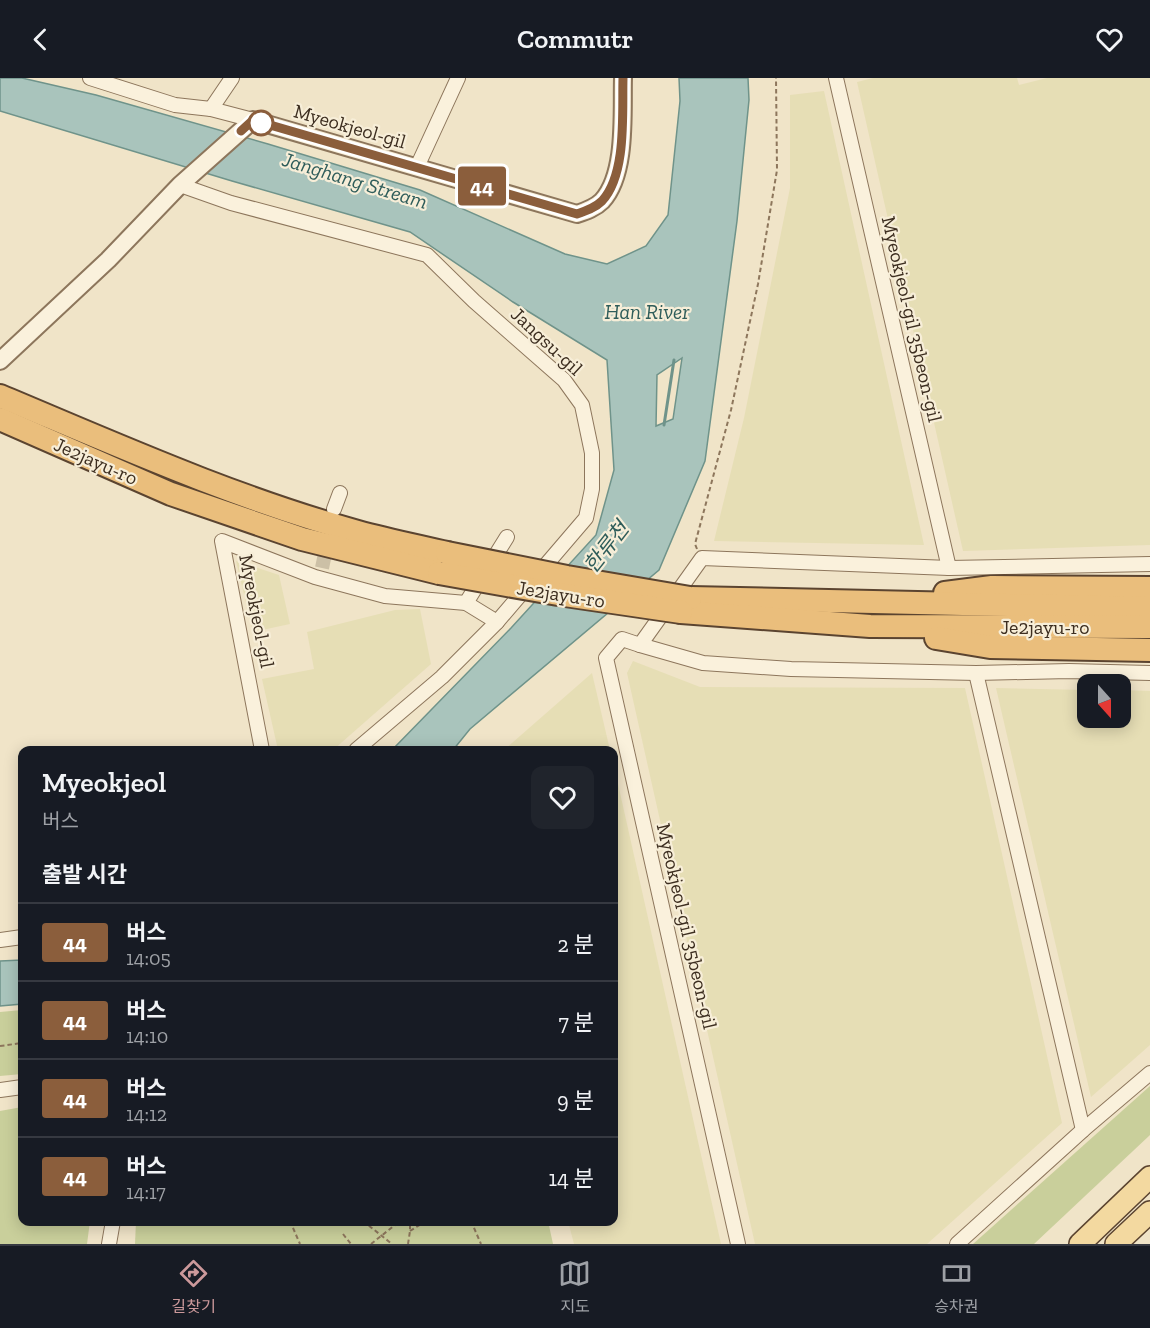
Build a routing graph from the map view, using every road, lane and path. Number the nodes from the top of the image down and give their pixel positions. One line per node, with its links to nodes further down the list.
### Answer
1 (90, 78): 7 (street)
2 (232, 78): 8 (street)
3 (458, 78): 10 (street, Myeokjeol-gil)
4 (623, 78): 10 (street, Myeokjeol-gil)
5 (776, 78): 18 (path)
6 (836, 78): 21 (street, Myeokjeol-gil 35beon-gil)
7 (117, 82): 8 (street)
8 (211, 109): 9 (street)
9 (247, 126): 10 (street, Myeokjeol-gil); 11 (street)
10 (417, 167)
11 (182, 183): 12 (street); 27 (street, Jangsu-gil)
12 (0, 361)
13 (0, 396): 19 (highway, Je2jayu-ro)
14 (0, 419): 19 (highway, Je2jayu-ro)
15 (340, 493): 16 (street)
16 (334, 509)
17 (507, 537): 23 (street)
18 (702, 558): 21 (street); 30 (street)
19 (443, 563): 25 (highway, Je2jayu-ro, bridge)
20 (1150, 564): 21 (street)
21 (949, 568)
22 (1150, 588): 24 (highway)
23 (466, 603): 27 (street); 34 (street, Myeokjeol-gil)
24 (864, 603): 25 (highway); 26 (highway)
25 (685, 605): 28 (highway, Je2jayu-ro)
26 (1150, 608)
27 (497, 622): 35 (street, Jangsu-gil)
28 (870, 626): 29 (highway, Je2jayu-ro); 31 (highway)
29 (1150, 627)
30 (640, 645): 32 (street); 63 (street, Myeokjeol-gil 35beon-gil)
31 (1150, 650)
32 (976, 673): 33 (street); 43 (street)
33 (1150, 673)
34 (261, 746)
35 (361, 746)
36 (18, 938): 37 (street)
37 (0, 940)
38 (18, 1044): 39 (path)
39 (0, 1046)
40 (1150, 1073): 43 (street)
41 (18, 1088): 42 (street)
42 (0, 1090)
43 (1083, 1130): 64 (street)
44 (1150, 1178): 65 (main road)
45 (1150, 1212): 66 (main road)
46 (112, 1226): 56 (street)
47 (292, 1226): 57 (path)
48 (369, 1226): 55 (path)
49 (393, 1226): 55 (path)
50 (410, 1226): 53 (path)
51 (418, 1226): 53 (path)
52 (473, 1226): 62 (path)
53 (410, 1231): 61 (path)
54 (343, 1234): 58 (path)
55 (380, 1235): 59 (path); 60 (path)
56 (110, 1244)
57 (300, 1244)
58 (351, 1244)
59 (371, 1244)
60 (392, 1244)
61 (408, 1244)
62 (481, 1244)
63 (738, 1244)
64 (957, 1244)
65 (1080, 1244)
66 (1116, 1244)

